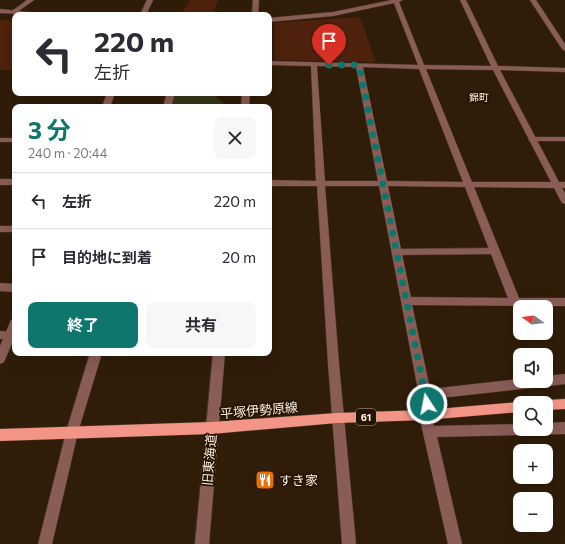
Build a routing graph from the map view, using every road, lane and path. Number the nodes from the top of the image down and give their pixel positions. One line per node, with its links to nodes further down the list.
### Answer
1 (31, 0): 9 (street)
2 (150, 0): 10 (street)
3 (256, 0): 11 (street)
4 (463, 0): 18 (street)
5 (533, 0): 13 (street)
6 (398, 1): 7 (street); 17 (street)
7 (370, 3): 12 (street)
8 (0, 11): 9 (street)
9 (14, 12)
10 (144, 12)
11 (255, 12)
12 (272, 20)
13 (565, 49)
14 (272, 63): 15 (street)
15 (314, 64): 16 (street); 27 (street)
16 (359, 65): 17 (street); 28 (street)
17 (422, 67): 18 (street); 29 (street)
18 (495, 68): 19 (street); 20 (street)
19 (565, 70)
20 (532, 139): 21 (street); 30 (street)
21 (565, 139)
22 (0, 140): 23 (street)
23 (12, 140)
24 (0, 182): 25 (street)
25 (12, 182)
26 (272, 183): 27 (street)
27 (320, 184): 28 (street); 56 (street)
28 (383, 184): 29 (street); 35 (street)
29 (468, 184): 30 (street); 34 (street)
30 (561, 185): 31 (street)
31 (565, 201)
32 (0, 229): 33 (street)
33 (12, 229)
34 (495, 250): 35 (street); 38 (street)
35 (396, 252): 39 (street)
36 (0, 287): 37 (street)
37 (12, 288)
38 (514, 300)
39 (407, 301): 40 (street); 51 (street)
40 (513, 302)
41 (553, 302): 42 (street)
42 (565, 302)
43 (12, 327): 44 (street)
44 (5, 335): 47 (street)
45 (95, 356): 61 (street)
46 (219, 356): 57 (street, 旧東海道)
47 (0, 359)
48 (565, 379): 49 (street)
49 (553, 380)
50 (513, 384): 51 (street)
51 (425, 394): 55 (street)
52 (565, 404): 53 (main road)
53 (553, 405)
54 (513, 408): 55 (main road, 平塚伊勢原線 / 61)
55 (427, 414): 56 (main road, 平塚伊勢原線 / 61); 62 (street)
56 (337, 418): 57 (main road, 平塚伊勢原線 / 61); 66 (street)
57 (211, 428): 61 (main road, 平塚伊勢原線 / 61); 65 (street, 旧東海道)
58 (565, 428): 59 (street)
59 (553, 429)
60 (513, 430): 62 (street)
61 (72, 432): 63 (main road, 平塚伊勢原線 / 61); 64 (street)
62 (429, 432): 67 (street)
63 (0, 434)
64 (45, 544)
65 (202, 544)
66 (349, 544)
67 (454, 544)

